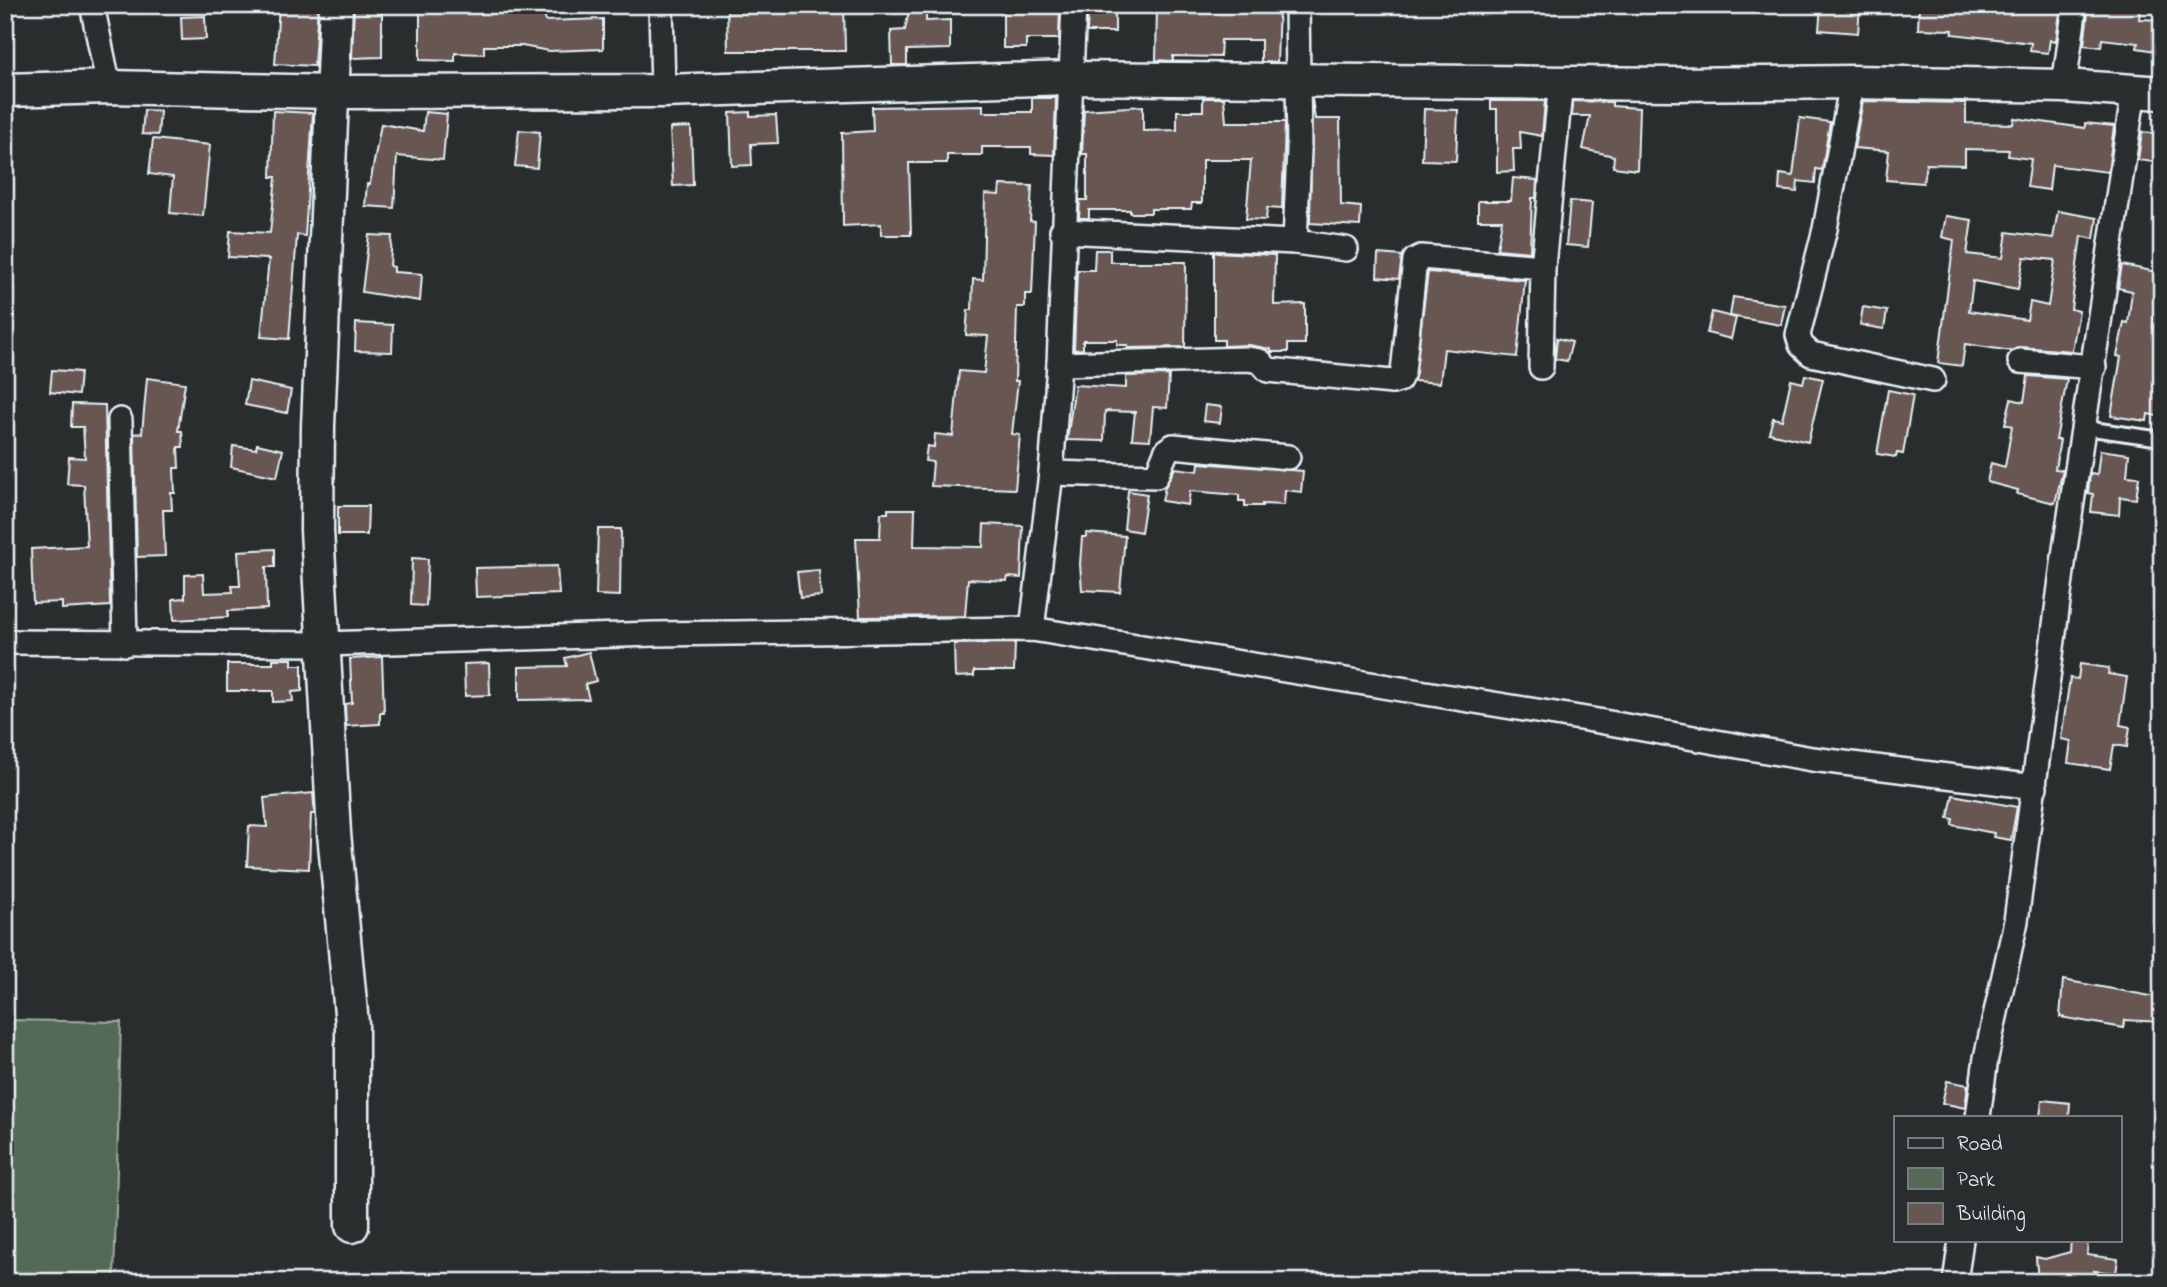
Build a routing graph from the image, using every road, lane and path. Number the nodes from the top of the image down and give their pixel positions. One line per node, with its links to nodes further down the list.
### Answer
1 (92, 5): 12 (street)
2 (336, 5): 16 (street)
3 (661, 5): 14 (street)
4 (1074, 5): 7 (street)
5 (1297, 5): 8 (street)
6 (2075, 5): 11 (street)
7 (1068, 78): 8 (street); 14 (street); 17 (street)
8 (1296, 79): 9 (street); 18 (street)
9 (1562, 80): 10 (street); 20 (street)
10 (1852, 82): 11 (street); 25 (street)
11 (2064, 86): 15 (street)
12 (109, 87): 13 (street); 16 (street)
13 (5, 90)
14 (663, 91): 16 (street)
15 (2148, 91): 24 (street)
16 (333, 92): 34 (street)
17 (1062, 231): 18 (street); 22 (street)
18 (1295, 242): 19 (street)
19 (1346, 249)
20 (1543, 267): 22 (street); 23 (street)
21 (2020, 361): 24 (street)
22 (1059, 364): 30 (street)
23 (1541, 367)
24 (2094, 367): 27 (street)
25 (1933, 380)
26 (120, 420): 33 (street)
27 (2085, 428): 28 (lane); 35 (street)
28 (2162, 439)
29 (1288, 457): 30 (street)
30 (1051, 473): 31 (street)
31 (1032, 629): 34 (street); 35 (street)
32 (5, 642): 33 (street)
33 (125, 644): 34 (street)
34 (323, 644): 37 (street)
35 (2035, 787): 36 (street)
36 (1978, 1116)
37 (352, 1226)
38 (1961, 1242): 39 (street)
39 (1955, 1282)

